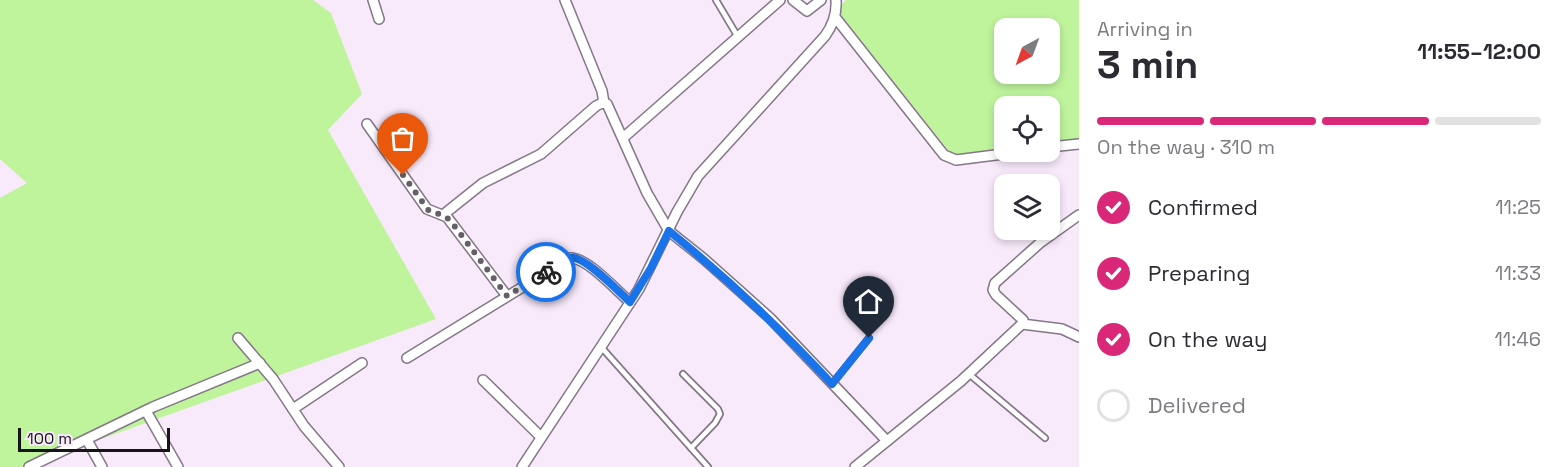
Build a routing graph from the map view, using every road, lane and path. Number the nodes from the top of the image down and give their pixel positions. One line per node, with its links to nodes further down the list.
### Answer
1 (373, 0): 8 (street)
2 (565, 0): 10 (street)
3 (716, 0): 9 (lane)
4 (793, 0): 5 (street)
5 (823, 0): 7 (street)
6 (776, 1): 9 (street)
7 (836, 9): 15 (street); 18 (street)
8 (379, 19)
9 (738, 37): 12 (street)
10 (604, 103): 12 (street); 16 (street)
11 (367, 124): 16 (street)
12 (623, 138): 18 (street)
13 (1079, 144): 14 (street)
14 (1060, 146)
15 (994, 155)
16 (443, 215): 19 (street)
17 (1079, 215): 21 (street)
18 (669, 231): 20 (street); 32 (street)
19 (507, 296): 20 (street); 26 (street)
20 (630, 302): 25 (street)
21 (1022, 324): 22 (street); 29 (street)
22 (1079, 336)
23 (238, 338): 27 (street)
24 (869, 338): 32 (lane)
25 (601, 347): 35 (street); 39 (lane)
26 (407, 358)
27 (260, 363): 33 (street); 34 (street)
28 (362, 363): 33 (street)
29 (969, 373): 36 (lane); 38 (street)
30 (683, 374): 39 (lane)
31 (483, 380): 35 (street)
32 (832, 384): 38 (street)
33 (293, 409): 40 (street)
34 (146, 411): 37 (street); 43 (street)
35 (541, 437): 44 (street)
36 (1045, 438)
37 (87, 440): 41 (street); 42 (street)
38 (887, 441): 46 (street)
39 (691, 448): 45 (lane)
40 (335, 465)
41 (30, 467)
42 (102, 467)
43 (178, 467)
44 (522, 467)
45 (708, 467)
46 (855, 467)

